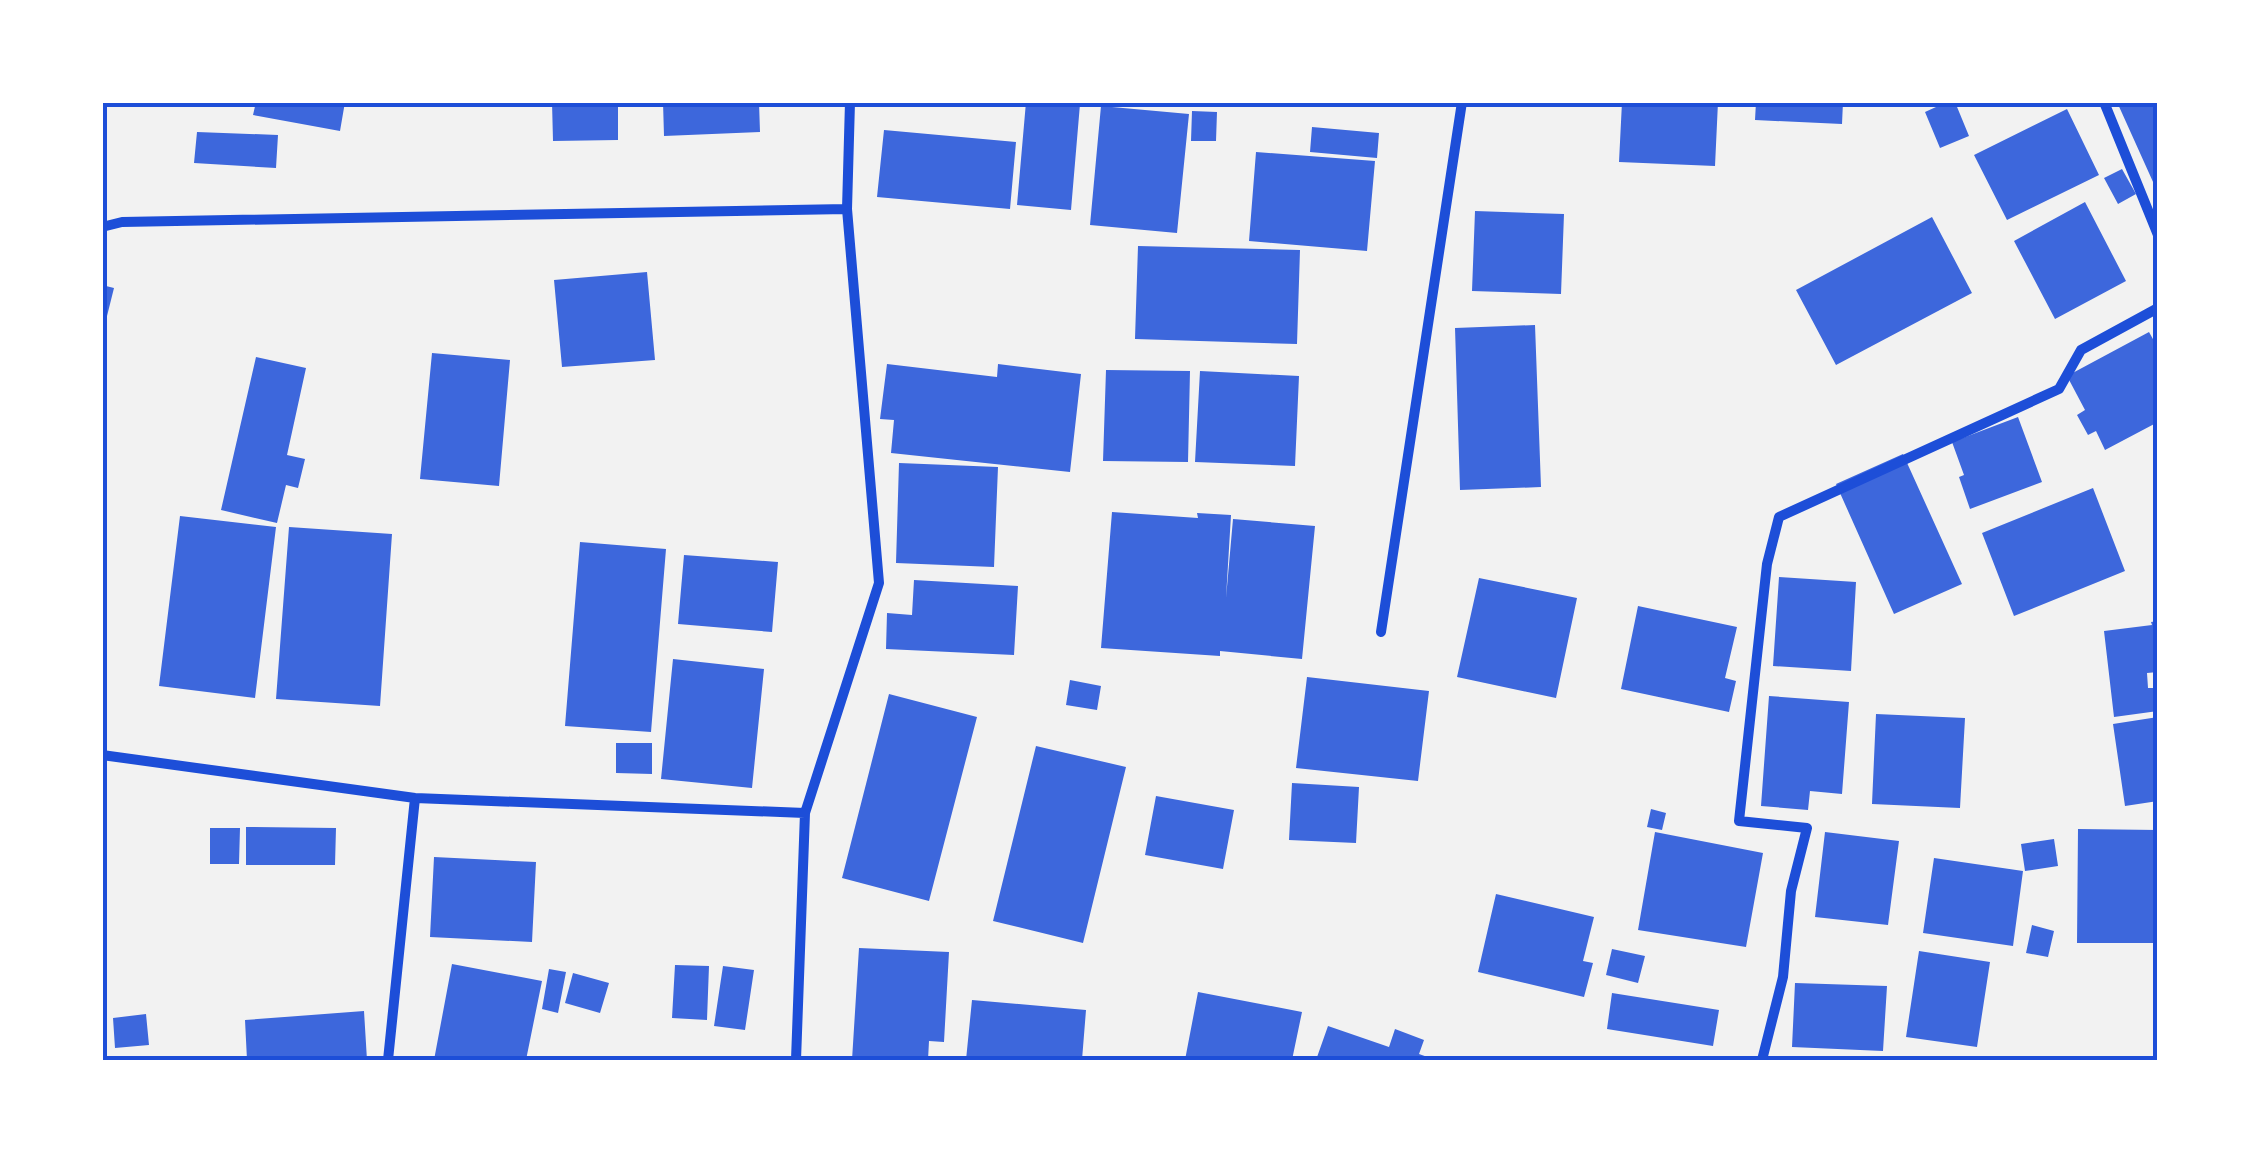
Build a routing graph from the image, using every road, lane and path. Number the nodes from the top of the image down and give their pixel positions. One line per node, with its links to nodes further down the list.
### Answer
1 (850, 102): 4 (street)
2 (1462, 102): 8 (street)
3 (2104, 102): 6 (street)
4 (846, 209): 5 (street); 11 (street)
5 (102, 227)
6 (2158, 235)
7 (2158, 308): 14 (street)
8 (1382, 632)
9 (102, 755): 10 (street)
10 (415, 798): 11 (street); 12 (street)
11 (804, 813): 13 (street)
12 (388, 1060)
13 (796, 1060)
14 (1762, 1060)

